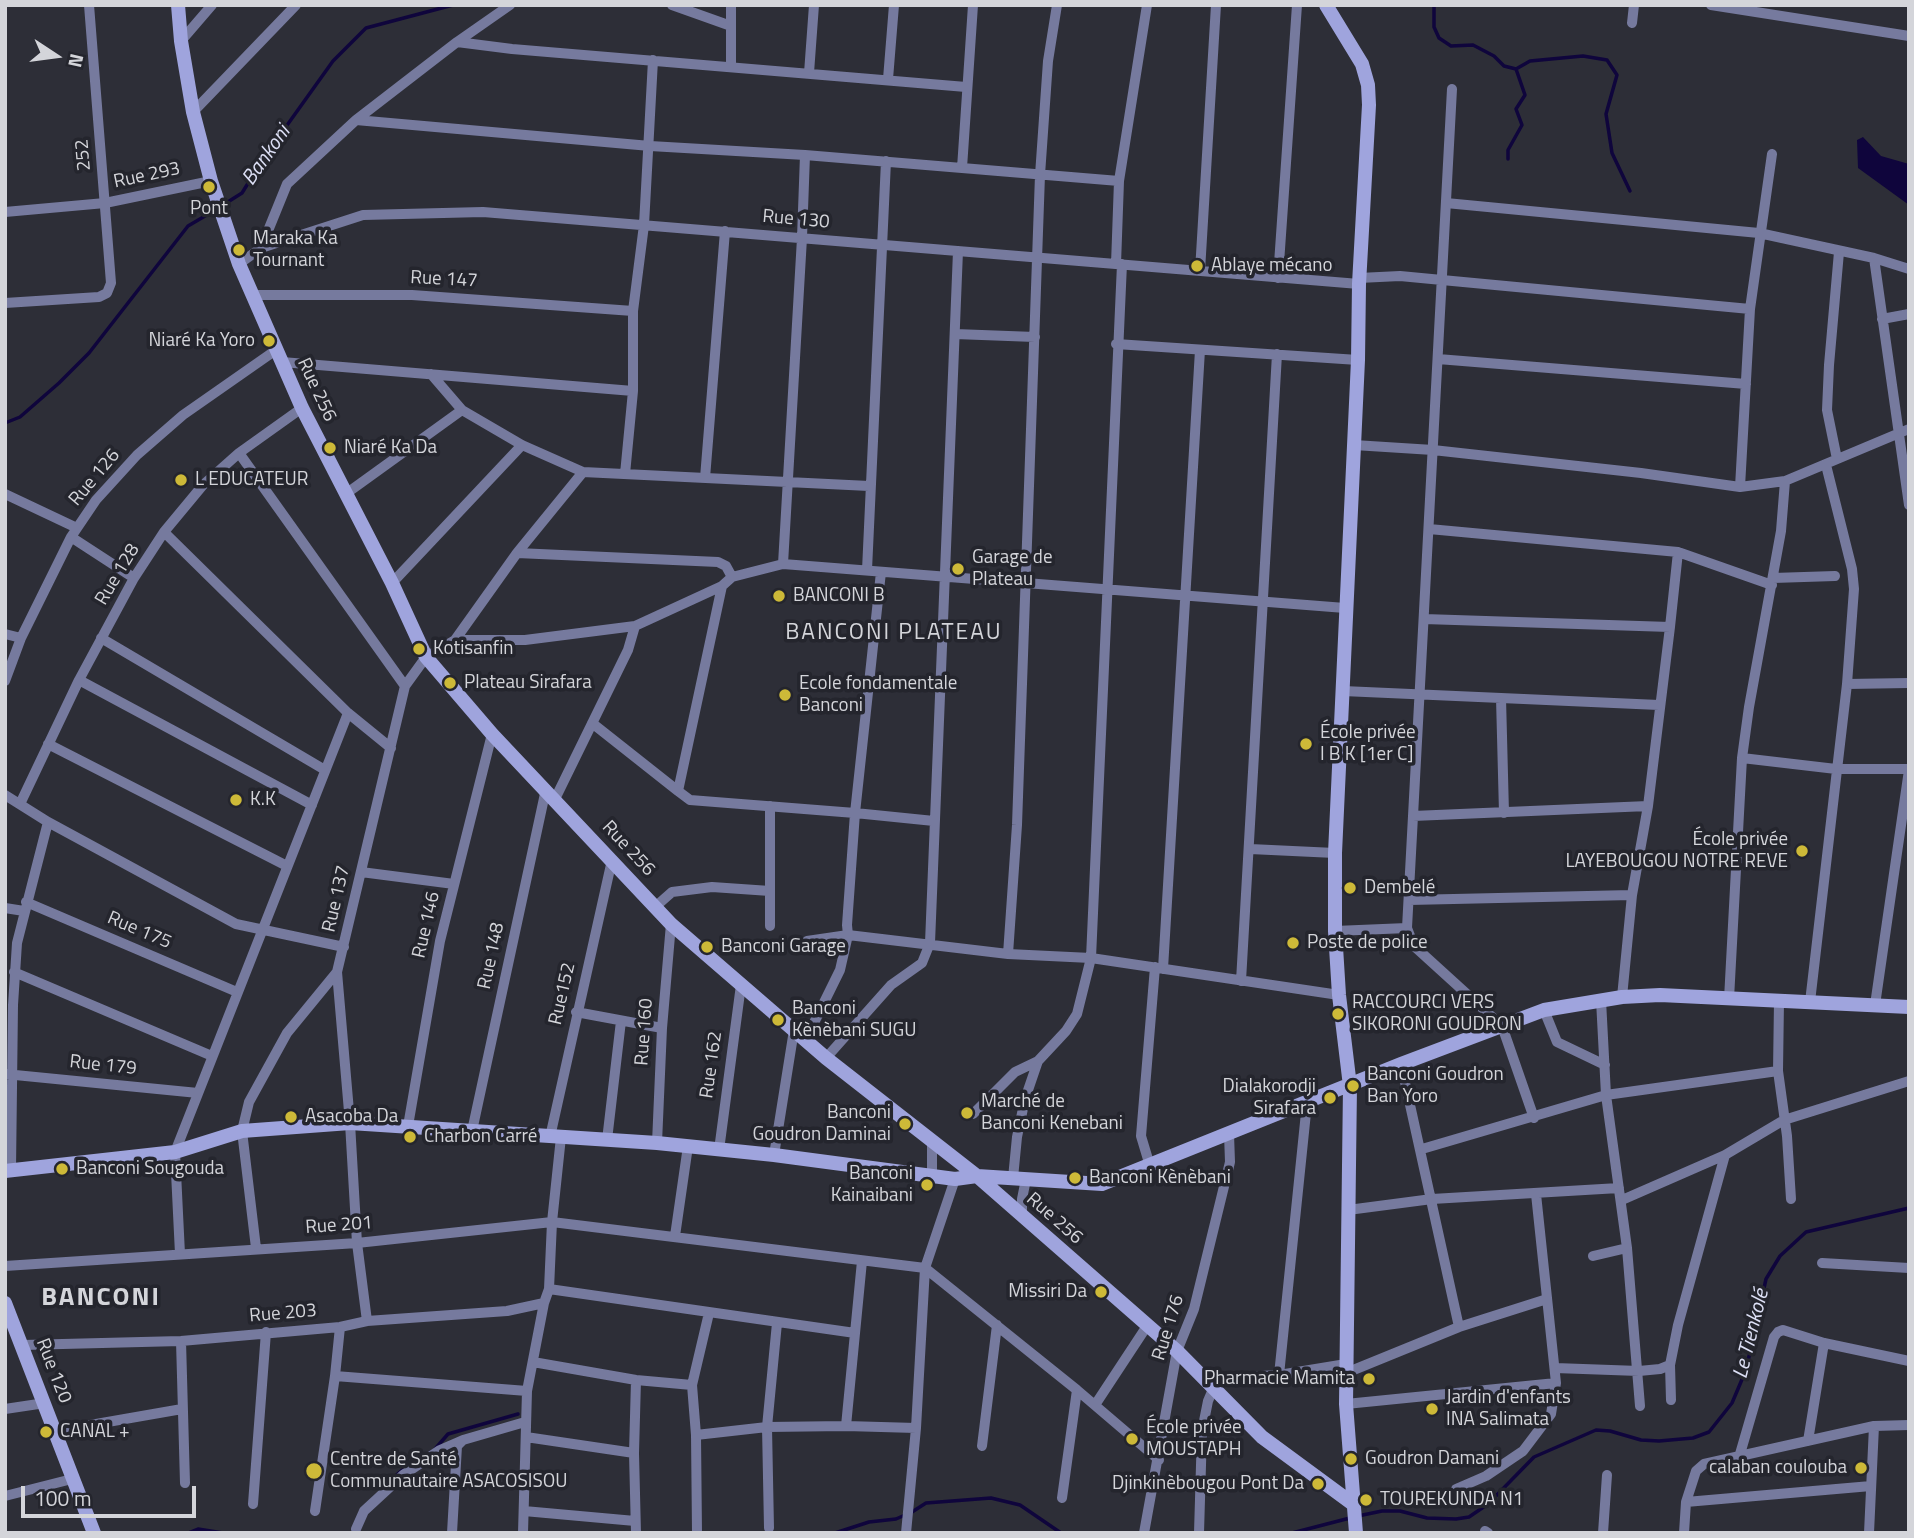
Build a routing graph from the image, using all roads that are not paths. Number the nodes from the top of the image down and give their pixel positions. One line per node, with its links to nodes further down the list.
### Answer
1 (89, 5): 40 (street, 252)
2 (178, 5): 22 (street, Rue 256)
3 (212, 5): 22 (street)
4 (296, 5): 30 (street)
5 (510, 5): 23 (street)
6 (672, 5): 20 (street)
7 (731, 5): 20 (street)
8 (814, 5): 26 (street)
9 (894, 5): 27 (street)
10 (973, 5): 28 (street)
11 (1057, 5): 37 (street)
12 (1146, 5): 38 (street)
13 (1216, 5): 56 (street)
14 (1297, 5): 57 (street)
15 (1326, 5): 59 (street)
16 (1634, 5): 19 (street)
17 (1711, 5): 18 (street)
18 (1729, 7): 21 (street)
19 (1632, 23)
20 (731, 26): 25 (street)
21 (1909, 36)
22 (181, 41): 30 (street, Rue 256)
23 (457, 42): 24 (street); 31 (street)
24 (653, 60): 25 (street); 32 (street)
25 (731, 67): 26 (street)
26 (809, 73): 27 (street)
27 (888, 79): 28 (street)
28 (966, 87): 36 (street)
29 (1452, 89): 41 (street)
30 (192, 112): 39 (street, Rue 256)
31 (356, 120): 32 (street); 48 (street)
32 (650, 146): 34 (street); 43 (street)
33 (1772, 154): 45 (street)
34 (805, 155): 35 (street); 46 (street)
35 (886, 161): 36 (street); 47 (street)
36 (962, 168): 37 (street)
37 (1040, 175): 38 (street); 51 (street)
38 (1119, 181): 54 (street)
39 (213, 186): 40 (street, Rue 293); 53 (street, Rue 256)
40 (105, 203): 42 (street, Rue 293); 61 (street, 252)
41 (1446, 203): 45 (street); 58 (street)
42 (5, 212)
43 (644, 225): 44 (street, Rue 130); 48 (street, Rue 130); 63 (street)
44 (725, 231): 46 (street, Rue 130); 88 (street)
45 (1759, 233): 50 (street); 62 (street)
46 (803, 238): 47 (street, Rue 130); 90 (street)
47 (881, 244): 49 (street, Rue 130); 91 (street)
48 (261, 248): 53 (street, Rue 130)
49 (958, 251): 51 (street, Rue 130); 66 (street)
50 (1839, 252): 52 (street); 84 (street)
51 (1038, 257): 54 (street, Rue 130); 67 (street)
52 (1874, 258): 55 (street); 65 (street)
53 (239, 264): 60 (street, Rue 256)
54 (1119, 264): 56 (street, Rue 130); 68 (street)
55 (1909, 269)
56 (1200, 271): 57 (street, Rue 130)
57 (1278, 278): 59 (street, Rue 130)
58 (1442, 280): 59 (street, Rue 130); 62 (street, Rue 130); 72 (street)
59 (1359, 281): 73 (street)
60 (251, 295): 63 (street, Rue 147); 71 (street, Rue 256)
61 (5, 303)
62 (1750, 309): 75 (street)
63 (634, 311): 76 (street)
64 (1909, 314): 65 (street)
65 (1882, 319): 79 (street)
66 (955, 334): 67 (street); 104 (street)
67 (1035, 337): 110 (street)
68 (1116, 344): 69 (street); 112 (street)
69 (1200, 349): 70 (street); 113 (street)
70 (1277, 354): 73 (street); 114 (street)
71 (279, 356): 74 (street); 77 (street, Rue 256); 97 (street, Rue 126)
72 (1438, 359): 75 (street); 82 (street)
73 (1358, 360): 81 (street)
74 (431, 374): 76 (street); 78 (street)
75 (1746, 384): 92 (street)
76 (633, 391): 87 (street)
77 (303, 408): 83 (street, Rue 128); 93 (street, Rue 256)
78 (462, 410): 80 (street); 93 (street)
79 (1903, 431): 84 (street); 95 (street)
80 (522, 445): 86 (street); 109 (street)
81 (1354, 445): 82 (street); 115 (street)
82 (1433, 450): 92 (street); 96 (street)
83 (239, 453): 98 (street, Rue 128); 128 (street)
84 (1838, 459): 85 (street)
85 (1826, 465): 89 (street); 127 (street)
86 (583, 472): 87 (street); 100 (street)
87 (625, 474): 88 (street)
88 (705, 478): 90 (street)
89 (1785, 481): 92 (street); 108 (street)
90 (788, 482): 91 (street); 101 (street)
91 (869, 486): 102 (street)
92 (1741, 488)
93 (347, 493): 109 (street, Rue 256)
94 (5, 494): 97 (street)
95 (1909, 505)
96 (1429, 529): 99 (street); 116 (street)
97 (74, 532): 107 (street); 120 (street, Rue 126)
98 (164, 532): 107 (street, Rue 128); 133 (street)
99 (1678, 552): 108 (street); 118 (street)
100 (517, 553): 106 (street); 122 (street)
101 (783, 564): 102 (street); 106 (street)
102 (867, 570): 103 (street)
103 (881, 572): 104 (street); 149 (street)
104 (945, 576): 110 (street); 152 (street)
105 (1835, 576): 108 (street)
106 (732, 577): 111 (street)
107 (134, 578): 121 (street, Rue 128)
108 (1772, 581): 138 (street)
109 (393, 583): 123 (street, Rue 256)
110 (1026, 583): 112 (street); 175 (street)
111 (722, 586): 117 (street); 142 (street)
112 (1106, 589): 113 (street); 176 (street)
113 (1185, 595): 114 (street); 177 (street)
114 (1264, 601): 115 (street); 154 (street)
115 (1345, 607): 129 (street)
116 (1424, 619): 118 (street); 130 (street)
117 (635, 626): 122 (street); 134 (street, Rue 148)
118 (1670, 627): 132 (street)
119 (5, 634): 120 (street)
120 (21, 638): 125 (street, Rue 126)
121 (101, 638): 124 (street, Rue 128); 141 (street)
122 (455, 640): 123 (street)
123 (426, 657): 128 (street, Rue 137); 135 (street, Rue 256)
124 (79, 680): 136 (street, Rue 128); 146 (street)
125 (5, 681)
126 (1909, 683): 127 (street)
127 (1847, 684): 139 (street)
128 (405, 686): 137 (street, Rue 137)
129 (1343, 691): 130 (street); 155 (street)
130 (1420, 693): 131 (street); 151 (street)
131 (1501, 698): 132 (street); 150 (street)
132 (1659, 705): 148 (street)
133 (348, 713): 137 (street); 141 (street)
134 (592, 723): 142 (street); 144 (street, Rue 148)
135 (492, 734): 144 (street, Rue 256); 159 (street, Rue 146)
136 (48, 744): 145 (street, Rue 128); 157 (street)
137 (391, 748): 158 (street, Rue 137)
138 (1742, 758): 139 (street); 185 (street)
139 (1836, 769): 140 (street); 188 (street)
140 (1909, 769): 190 (street)
141 (325, 770): 146 (street)
142 (678, 791): 147 (street)
143 (5, 794): 145 (street)
144 (551, 794): 156 (street, Rue 256); 217 (street, Rue 148)
145 (20, 804): 153 (street)
146 (312, 805): 157 (street)
147 (770, 806): 149 (street); 160 (street)
148 (1648, 806): 150 (street); 161 (street)
149 (855, 813): 152 (street); 171 (street)
150 (1504, 813): 151 (street)
151 (1413, 816): 162 (street)
152 (934, 821): 173 (street)
153 (48, 822): 163 (street); 169 (street)
154 (1250, 849): 155 (street); 180 (street)
155 (1335, 853): 170 (street)
156 (612, 860): 164 (street, Rue 256); 193 (street, Rue152)
157 (287, 866): 169 (street)
158 (361, 872): 159 (street); 174 (street, Rue 137)
159 (454, 884): 215 (street, Rue 146)
160 (770, 891): 164 (street); 167 (street)
161 (1632, 895): 162 (street); 184 (street)
162 (1409, 900): 168 (street)
163 (25, 906): 165 (street, Rue 175); 178 (street); 182 (street, Rue 175)
164 (655, 907): 166 (street, Rue 256)
165 (5, 908)
166 (671, 924): 181 (street, Rue 256); 196 (street, Rue 160)
167 (770, 926)
168 (1407, 928): 170 (street); 195 (street)
169 (262, 929): 174 (street); 182 (street)
170 (1335, 931): 183 (street)
171 (849, 935): 172 (street); 173 (street); 198 (street)
172 (807, 941)
173 (930, 943): 175 (street); 200 (street)
174 (344, 947): 179 (street, Rue 137)
175 (1008, 954): 176 (street)
176 (1091, 958): 177 (street); 201 (street)
177 (1159, 968): 180 (street); 229 (street)
178 (15, 972): 189 (street); 199 (street)
179 (337, 972): 214 (street); 216 (street, Rue 137)
180 (1241, 981): 183 (street)
181 (741, 985): 197 (street, Rue 256); 225 (street, Rue 162)
182 (237, 992): 199 (street)
183 (1339, 995): 207 (street)
184 (1622, 997): 185 (street); 186 (street)
185 (1729, 999): 187 (street)
186 (1601, 1000): 192 (street); 203 (street)
187 (1779, 1001): 188 (street); 204 (street)
188 (1810, 1002): 190 (street)
189 (9, 1004): 205 (street)
190 (1875, 1005): 191 (street)
191 (1909, 1007)
192 (1544, 1010): 195 (street); 203 (street)
193 (576, 1013): 194 (street); 219 (street, Rue152)
194 (621, 1021): 196 (street); 220 (street)
195 (1502, 1026): 202 (street); 212 (street)
196 (662, 1028): 222 (street, Rue 160)
197 (794, 1030): 198 (street, Rue 256); 227 (street)
198 (806, 1041): 200 (street, Rue 256)
199 (212, 1056): 208 (street)
200 (826, 1058): 221 (street, Rue 256)
201 (1038, 1061): 211 (street); 234 (street)
202 (1401, 1064): 207 (street); 224 (street)
203 (1605, 1065): 209 (street)
204 (1778, 1071): 209 (street); 213 (street)
205 (9, 1074): 208 (street, Rue 179); 230 (street)
206 (1909, 1081): 213 (street)
207 (1350, 1086): 210 (street); 240 (street)
208 (198, 1093): 226 (street)
209 (1606, 1095): 212 (street); 235 (street)
210 (1307, 1103): 218 (street); 277 (street)
211 (973, 1114)
212 (1534, 1118): 224 (street)
213 (1784, 1120): 228 (street); 238 (street)
214 (350, 1123): 215 (street); 216 (street); 244 (street)
215 (408, 1126): 217 (street)
216 (242, 1131): 226 (street); 245 (street)
217 (472, 1131): 219 (street)
218 (1229, 1134): 229 (street); 270 (street, Rue 176)
219 (555, 1137): 220 (street); 242 (street, Rue152)
220 (607, 1140): 222 (street)
221 (932, 1140): 231 (street); 232 (street, Rue 256)
222 (657, 1143): 223 (street)
223 (688, 1146): 225 (street); 243 (street)
224 (1422, 1149): 237 (street)
225 (719, 1150): 227 (street)
226 (175, 1152): 230 (street); 247 (street)
227 (774, 1155): 231 (street)
228 (1725, 1155): 239 (street); 273 (street)
229 (1150, 1166): 234 (street)
230 (8, 1171)
231 (932, 1176): 233 (street)
232 (977, 1176): 233 (street); 234 (street); 241 (street, Rue 256)
233 (955, 1179): 252 (street)
234 (1019, 1179): 241 (street)
235 (1619, 1188): 236 (street); 239 (street)
236 (1536, 1194): 237 (street); 255 (street)
237 (1432, 1199): 240 (street); 264 (street)
238 (1791, 1199)
239 (1622, 1200): 246 (street)
240 (1348, 1210): 275 (street)
241 (1022, 1216): 263 (street, Rue 256)
242 (552, 1222): 243 (street, Rue 201); 244 (street, Rue 201); 254 (street, Rue152)
243 (675, 1236): 249 (street, Rue 201)
244 (357, 1243): 245 (street, Rue 201); 259 (street)
245 (256, 1248): 247 (street, Rue 201)
246 (1628, 1248): 248 (street); 276 (street)
247 (180, 1254): 251 (street, Rue 201)
248 (1592, 1256)
249 (862, 1261): 252 (street, Rue 201); 266 (street)
250 (1822, 1263): 253 (street)
251 (5, 1266)
252 (925, 1268): 261 (street); 297 (street)
253 (1909, 1268)
254 (549, 1289): 257 (street, Rue152); 258 (street)
255 (1547, 1298): 264 (street); 274 (street)
256 (5, 1303): 269 (street, Rue 120)
257 (544, 1303): 259 (street, Rue 203); 271 (street, Rue152)
258 (709, 1313): 260 (street); 281 (street)
259 (367, 1321): 262 (street, Rue 203)
260 (777, 1323): 266 (street); 296 (street)
261 (997, 1325): 283 (street); 303 (street)
262 (340, 1326): 265 (street, Rue 203); 278 (street)
263 (1147, 1326): 270 (street, Rue 256); 288 (street)
264 (1459, 1326): 275 (street)
265 (266, 1332): 267 (street, Rue 203); 315 (street)
266 (855, 1333): 294 (street)
267 (181, 1341): 269 (street, Rue 203); 291 (street)
268 (1824, 1343): 272 (street); 302 (street); 305 (street)
269 (23, 1345): 286 (street, Rue 120)
270 (1177, 1351): 282 (street, Rue 256); 306 (street, Rue 176)
271 (533, 1362): 279 (street); 284 (street, Rue152)
272 (1909, 1362)
273 (1670, 1364): 276 (street); 285 (street)
274 (1555, 1368): 276 (street); 280 (street)
275 (1346, 1369): 277 (street); 287 (street)
276 (1639, 1371): 289 (street)
277 (1279, 1375): 282 (street)
278 (335, 1376): 284 (street); 317 (street)
279 (636, 1380): 281 (street); 304 (street)
280 (1556, 1383): 287 (street); 311 (street)
281 (692, 1385): 299 (street)
282 (1214, 1387): 316 (street, Rue 256); 329 (street)
283 (1077, 1390): 288 (street); 313 (street)
284 (527, 1391): 292 (street, Rue152)
285 (1671, 1400)
286 (45, 1403): 290 (street); 298 (street, Rue 120)
287 (1346, 1404): 316 (street)
288 (1095, 1405): 306 (street)
289 (1640, 1406)
290 (5, 1409)
291 (182, 1409): 298 (street); 309 (street)
292 (525, 1422): 300 (street, Rue152); 301 (street)
293 (1909, 1425): 295 (street)
294 (846, 1426): 296 (street); 297 (street)
295 (1874, 1426): 302 (street); 310 (street)
296 (767, 1427): 299 (street); 320 (street)
297 (916, 1428): 327 (street)
298 (56, 1431): 308 (street, Rue 120)
299 (696, 1435): 326 (street)
300 (526, 1437): 304 (street); 318 (street, Rue152)
301 (463, 1440): 321 (street); 323 (street)
302 (1808, 1441): 305 (street)
303 (982, 1446)
304 (634, 1452): 319 (street)
305 (1740, 1454): 314 (street)
306 (1159, 1460): 328 (street, Rue 176)
307 (1606, 1475): 331 (street)
308 (72, 1479): 312 (street); 322 (street, Rue 120)
309 (185, 1483)
310 (1871, 1486): 314 (street); 333 (street)
311 (1456, 1489)
312 (5, 1496)
313 (1062, 1498)
314 (1686, 1502): 332 (street)
315 (253, 1504)
316 (1353, 1504): 330 (street)
317 (315, 1511)
318 (524, 1511): 319 (street); 324 (street, Rue152)
319 (635, 1521): 325 (street)
320 (769, 1528)
321 (356, 1529)
322 (94, 1533)
323 (452, 1533)
324 (523, 1533)
325 (635, 1533)
326 (697, 1533)
327 (906, 1533)
328 (1144, 1533)
329 (1199, 1533)
330 (1356, 1533)
331 (1603, 1533)
332 (1684, 1533)
333 (1869, 1533)

